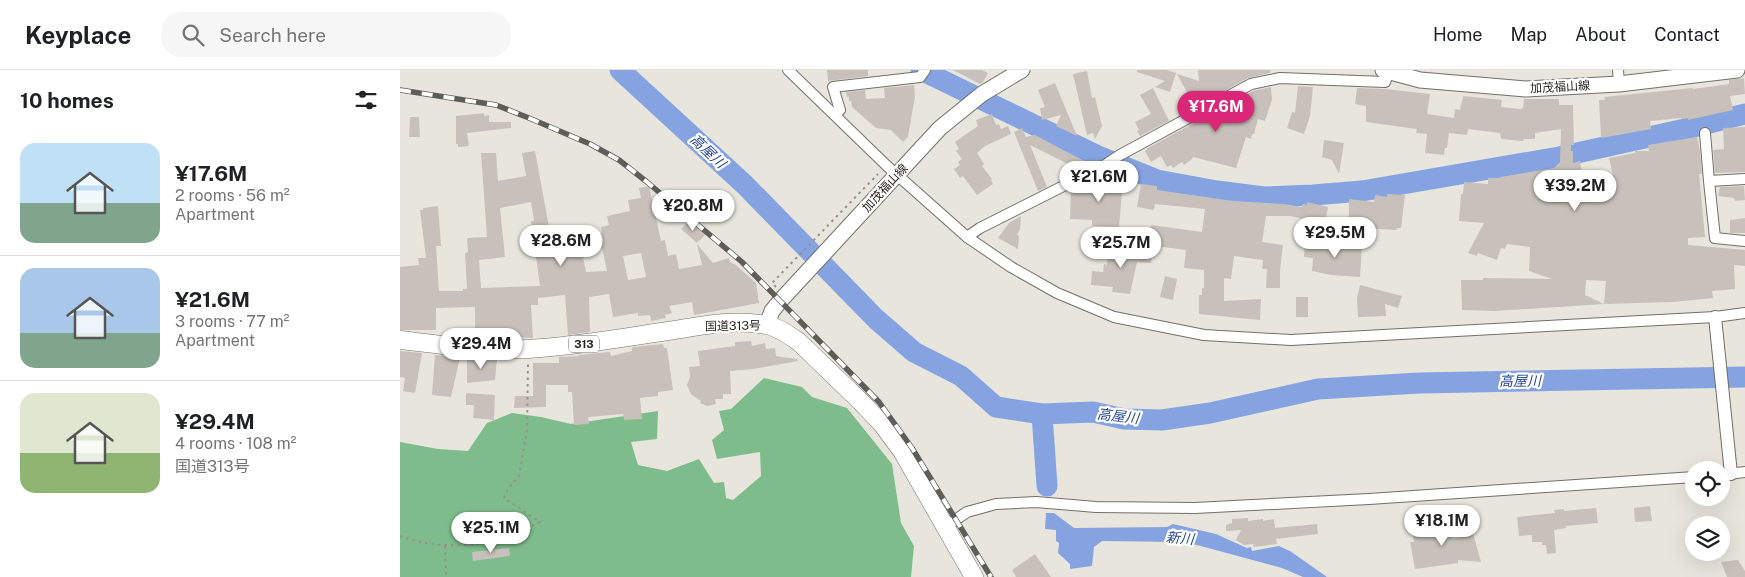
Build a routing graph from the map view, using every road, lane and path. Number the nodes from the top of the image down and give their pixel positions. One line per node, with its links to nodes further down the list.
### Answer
1 (788, 70): 8 (street)
2 (1022, 70): 10 (main road, 加茂福山線)
3 (1737, 70): 7 (main road, 加茂福山線)
4 (1386, 71): 6 (street); 7 (main road, 加茂福山線)
5 (923, 73): 8 (street)
6 (1335, 75): 13 (street)
7 (1618, 77)
8 (835, 113): 10 (street)
9 (1705, 133): 12 (street)
10 (892, 169): 13 (street); 15 (path); 18 (main road, 加茂福山線)
11 (1745, 179): 12 (street)
12 (1708, 182): 14 (street)
13 (967, 237): 17 (street)
14 (1745, 241)
15 (772, 283)
16 (1745, 313): 17 (street)
17 (1715, 317): 21 (street)
18 (767, 325): 20 (highway, 国道313号 / 313); 25 (highway, 国道313号 / 313)
19 (400, 340): 20 (highway, 国道313号 / 313)
20 (528, 349): 27 (path)
21 (1725, 461)
22 (1745, 472): 23 (street)
23 (1730, 474)
24 (1685, 478): 25 (street)
25 (945, 527): 29 (highway, 国道313号 / 313)
26 (400, 536): 27 (path)
27 (445, 546): 28 (path)
28 (446, 577)
29 (974, 577)

